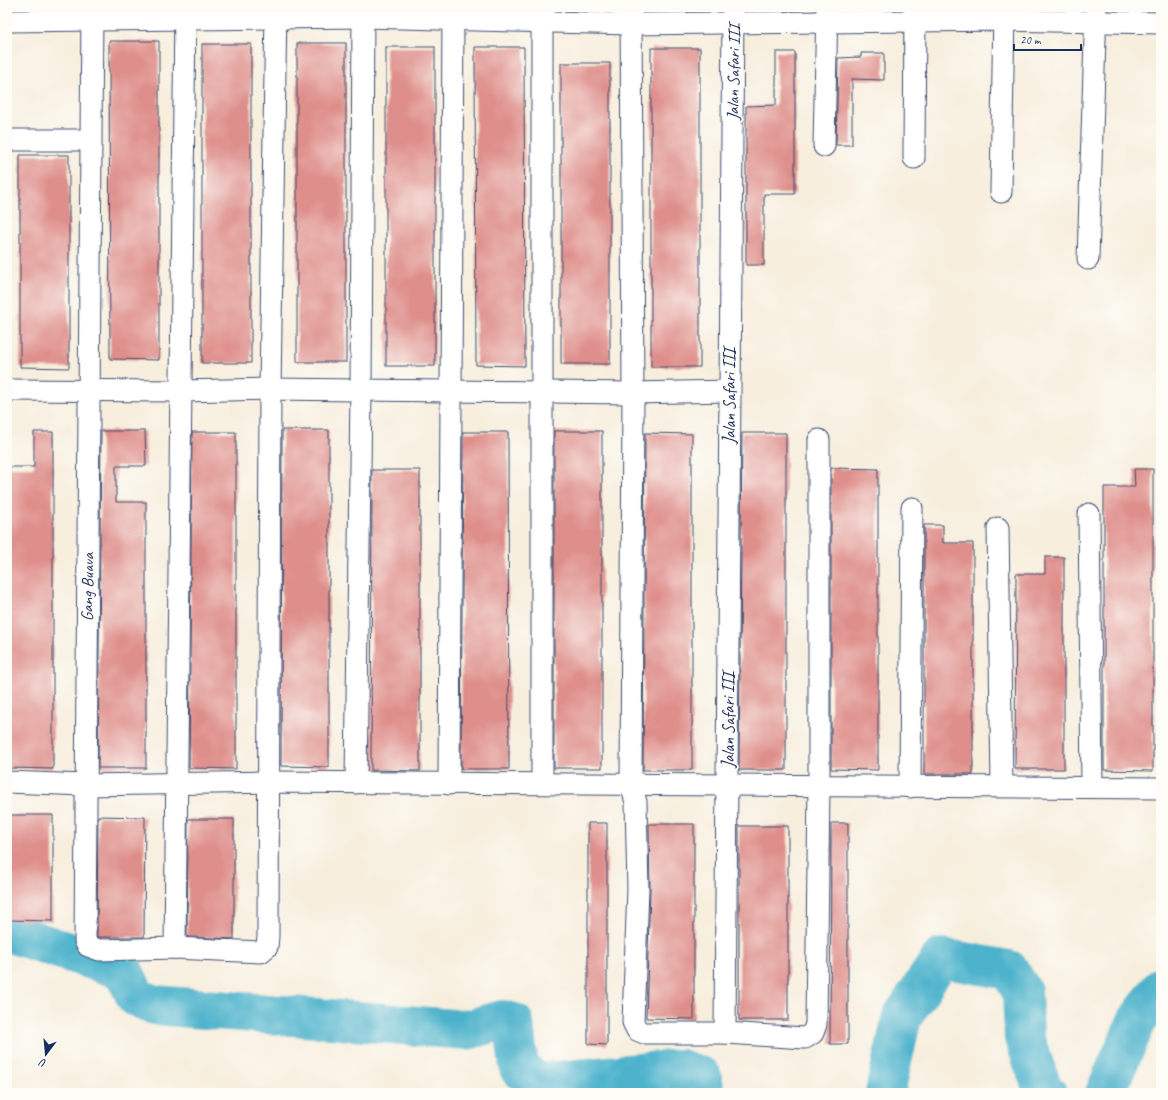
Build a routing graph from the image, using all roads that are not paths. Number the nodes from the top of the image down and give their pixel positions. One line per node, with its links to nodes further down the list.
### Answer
1 (185, 12): 2 (street); 5 (street); 24 (street)
2 (276, 12): 3 (street); 21 (street)
3 (363, 12): 4 (street); 25 (street)
4 (453, 13): 7 (street); 27 (street)
5 (92, 14): 13 (street); 16 (street, Gang Buava)
6 (1004, 14): 9 (street); 10 (street); 19 (street)
7 (542, 15): 11 (street); 28 (street)
8 (827, 15): 9 (street); 12 (street); 17 (street)
9 (915, 15): 18 (street)
10 (1096, 15): 14 (street); 20 (street)
11 (631, 16): 12 (street); 29 (street)
12 (733, 16): 26 (street, Jalan Safari III)
13 (7, 21)
14 (1161, 23)
15 (7, 140): 16 (street)
16 (90, 140): 23 (street, Gang Buava)
17 (824, 146)
18 (914, 158)
19 (1001, 192)
20 (1088, 259)
21 (270, 389): 24 (street); 25 (street); 35 (street)
22 (7, 390): 23 (street)
23 (89, 390): 24 (street); 39 (street, Gang Buava)
24 (180, 391): 40 (street)
25 (362, 391): 27 (street); 36 (street)
26 (729, 391): 29 (street); 42 (street, Jalan Safari III)
27 (451, 392): 28 (street); 37 (street)
28 (543, 392): 29 (street); 38 (street)
29 (633, 393): 41 (street)
30 (819, 440): 43 (street)
31 (912, 508): 45 (street)
32 (1089, 514): 46 (street)
33 (998, 528): 44 (street)
34 (7, 782): 39 (street)
35 (269, 782): 36 (street); 40 (street); 48 (street)
36 (356, 783): 37 (street)
37 (449, 784): 38 (street)
38 (542, 784): 41 (street)
39 (85, 785): 40 (street); 48 (street, Gang Buava)
40 (177, 785): 48 (street)
41 (631, 785): 42 (street); 49 (street)
42 (728, 785): 43 (street); 49 (street, Jalan Safari III)
43 (819, 786): 45 (street); 49 (street)
44 (1002, 786): 45 (street); 46 (street)
45 (910, 787)
46 (1092, 787): 47 (street)
47 (1161, 788)
48 (176, 948)
49 (725, 1033)

